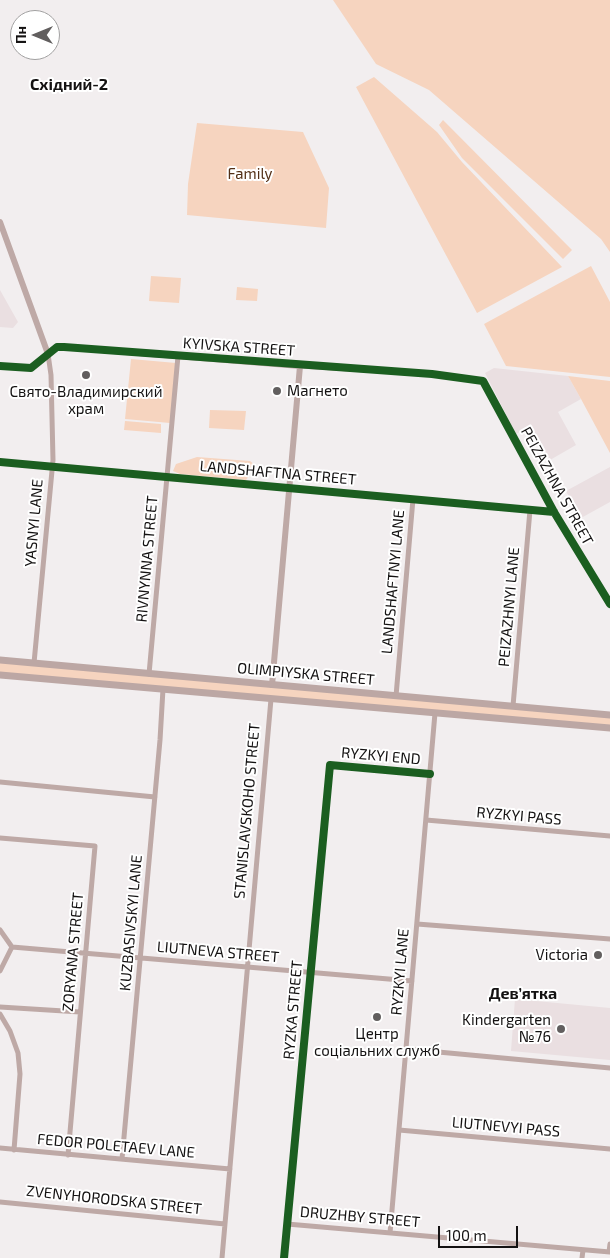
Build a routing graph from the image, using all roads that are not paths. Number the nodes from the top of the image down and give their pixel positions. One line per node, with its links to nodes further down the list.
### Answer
1 (0, 222): 2 (street)
2 (48, 354): 3 (street, KYIVSKA STREET); 4 (street, KYIVSKA STREET); 8 (street, YASNYI LANE)
3 (178, 356): 5 (street, KYIVSKA STREET); 9 (street, RIVNYNNA STREET)
4 (0, 366)
5 (300, 366): 6 (street, KYIVSKA STREET); 10 (street, STANISLAVSKOHO STREET)
6 (483, 382): 13 (street, PEIZAZHNA STREET)
7 (0, 462): 8 (street, LANDSHAFTNA STREET)
8 (52, 467): 9 (street, LANDSHAFTNA STREET); 16 (street, YASNYI LANE)
9 (167, 478): 10 (street, LANDSHAFTNA STREET); 17 (street, RIVNYNNA STREET)
10 (290, 488): 11 (street, LANDSHAFTNA STREET); 19 (street, STANISLAVSKOHO STREET)
11 (414, 499): 12 (street, LANDSHAFTNA STREET); 21 (street, LANDSHAFTNYI LANE)
12 (530, 510): 13 (street, LANDSHAFTNA STREET); 23 (street, PEIZAZHNYI LANE)
13 (554, 512): 14 (street, PEIZAZHNA STREET)
14 (610, 604)
15 (0, 660): 16 (main road, OLIMPIYSKA STREET)
16 (34, 664): 17 (main road, OLIMPIYSKA STREET)
17 (149, 674): 19 (main road, OLIMPIYSKA STREET)
18 (0, 675): 20 (main road, OLIMPIYSKA STREET)
19 (272, 685): 21 (main road, OLIMPIYSKA STREET); 22 (main road, STANISLAVSKOHO STREET)
20 (163, 689): 22 (main road, OLIMPIYSKA STREET); 30 (street, KUZBASIVSKYI LANE)
21 (396, 696): 23 (main road, OLIMPIYSKA STREET)
22 (271, 699): 24 (main road, OLIMPIYSKA STREET); 40 (street, STANISLAVSKOHO STREET)
23 (512, 706): 25 (main road, OLIMPIYSKA STREET)
24 (435, 713): 26 (main road, OLIMPIYSKA STREET); 28 (street, RYZKYI LANE)
25 (610, 714)
26 (610, 728)
27 (330, 765): 28 (street, RYZKYI END); 42 (street, RYZKA STREET)
28 (430, 774): 31 (street, RYZKYI LANE)
29 (0, 782): 30 (street)
30 (155, 797): 39 (street, KUZBASIVSKYI LANE)
31 (426, 820): 32 (street, RYZKYI PASS); 34 (street, RYZKYI LANE)
32 (610, 836)
33 (0, 838): 38 (street, ZORYANA STREET)
34 (417, 924): 36 (street); 43 (street, RYZKYI LANE)
35 (0, 930): 37 (street)
36 (610, 939)
37 (12, 947): 38 (street, LIUTNEVA STREET); 41 (street)
38 (86, 953): 39 (street, LIUTNEVA STREET); 45 (street, ZORYANA STREET)
39 (140, 958): 40 (street, LIUTNEVA STREET); 54 (street, KUZBASIVSKYI LANE)
40 (248, 967): 42 (street, LIUTNEVA STREET); 55 (street, STANISLAVSKOHO STREET)
41 (0, 971)
42 (310, 972): 43 (street, LIUTNEVA STREET); 58 (street, RYZKA STREET)
43 (412, 981): 47 (street, RYZKYI LANE)
44 (0, 1007): 45 (street)
45 (80, 1012): 53 (street, ZORYANA STREET)
46 (0, 1014): 52 (street)
47 (406, 1049): 48 (street); 49 (street, RYZKYI LANE)
48 (610, 1068)
49 (399, 1130): 51 (street, LIUTNEVYI PASS); 59 (street, RYZKYI LANE)
50 (0, 1148): 52 (street, FEDOR POLETAEV LANE)
51 (610, 1149)
52 (14, 1150): 53 (street, FEDOR POLETAEV LANE)
53 (68, 1154): 54 (street, FEDOR POLETAEV LANE)
54 (122, 1160): 55 (street, FEDOR POLETAEV LANE)
55 (230, 1169): 57 (street, STANISLAVSKOHO STREET)
56 (0, 1202): 57 (street, ZVENYHORODSKA STREET)
57 (225, 1224): 63 (street, STANISLAVSKOHO STREET)
58 (287, 1224): 59 (street, DRUZHBY STREET); 64 (street, RYZKA STREET)
59 (390, 1233): 61 (street, DRUZHBY STREET)
60 (610, 1244): 62 (street)
61 (583, 1250): 62 (street, DRUZHBY STREET); 65 (street)
62 (610, 1252)
63 (222, 1258)
64 (284, 1258)
65 (582, 1258)

